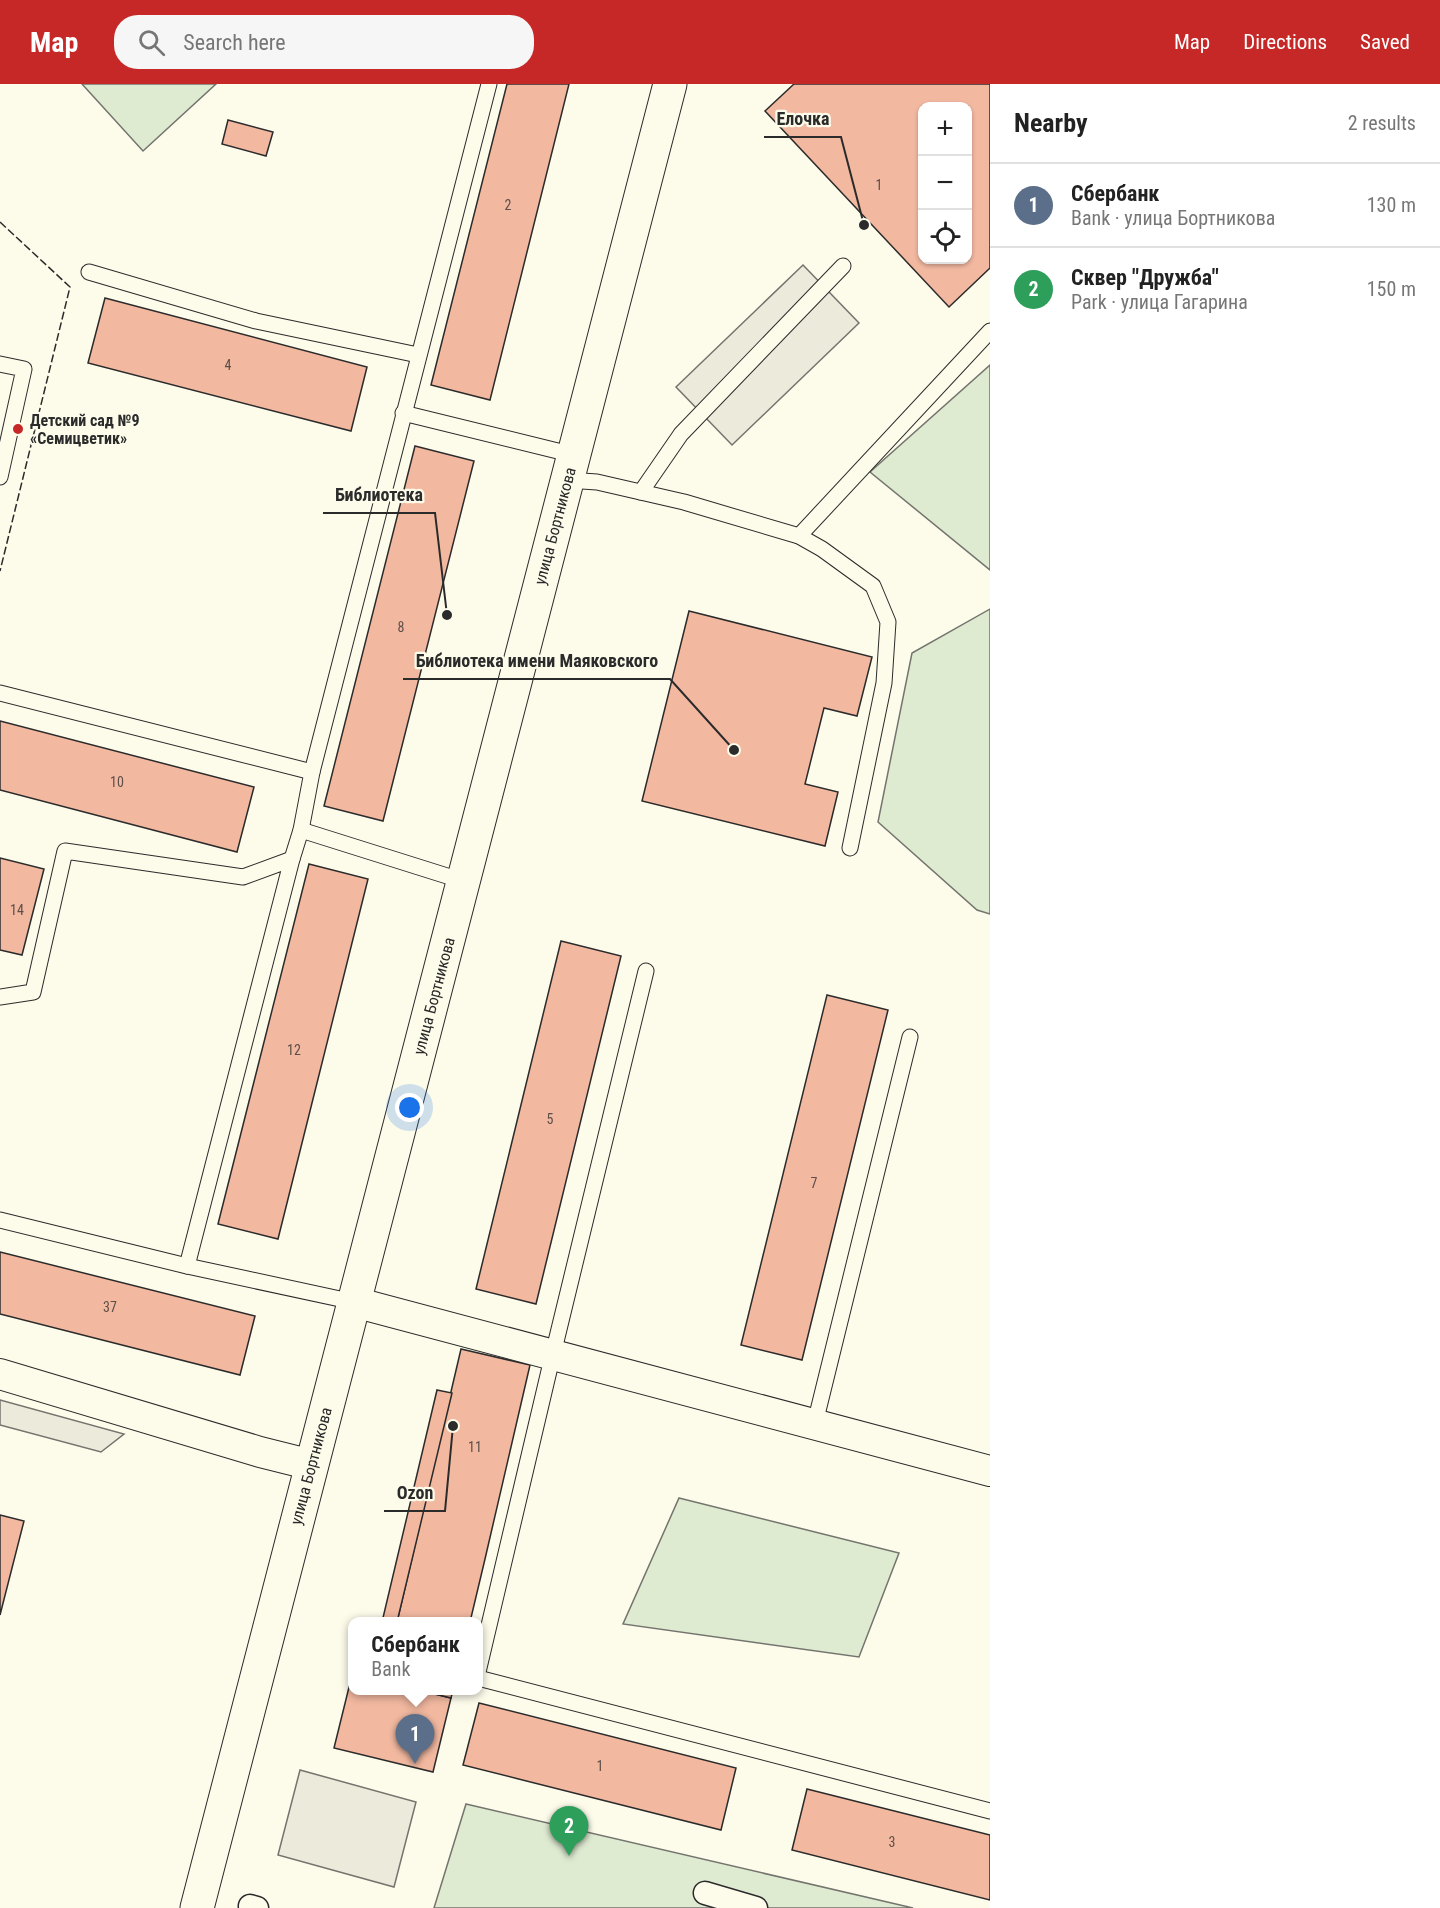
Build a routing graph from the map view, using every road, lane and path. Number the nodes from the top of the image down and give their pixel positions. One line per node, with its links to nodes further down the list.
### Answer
1 (489, 84): 6 (lane)
2 (670, 84): 9 (street, улица Бортникова)
3 (843, 266): 11 (lane)
4 (89, 272): 6 (lane)
5 (990, 331): 12 (lane)
6 (418, 355): 8 (lane)
7 (0, 364): 10 (lane)
8 (404, 412): 9 (lane); 14 (lane)
9 (571, 467): 11 (lane); 18 (street, улица Бортникова)
10 (0, 477)
11 (641, 492): 12 (lane)
12 (799, 536): 16 (lane)
13 (0, 693): 14 (lane)
14 (312, 772): 15 (lane)
15 (301, 830): 17 (lane); 18 (lane)
16 (850, 848)
17 (292, 859): 20 (lane); 23 (lane)
18 (464, 881): 24 (street, улица Бортникова)
19 (646, 971): 25 (lane)
20 (0, 997)
21 (910, 1037): 27 (lane)
22 (0, 1220): 23 (lane)
23 (187, 1266): 24 (lane)
24 (354, 1302): 25 (street); 28 (street, улица Бортникова)
25 (553, 1354): 27 (street); 30 (lane)
26 (0, 1374): 28 (street)
27 (815, 1423): 29 (street)
28 (312, 1465): 34 (street, улица Бортникова)
29 (990, 1471)
30 (483, 1651)
31 (483, 1679): 32 (lane)
32 (990, 1811)
33 (705, 1893): 35 (street)
34 (196, 1908)
35 (756, 1908)

